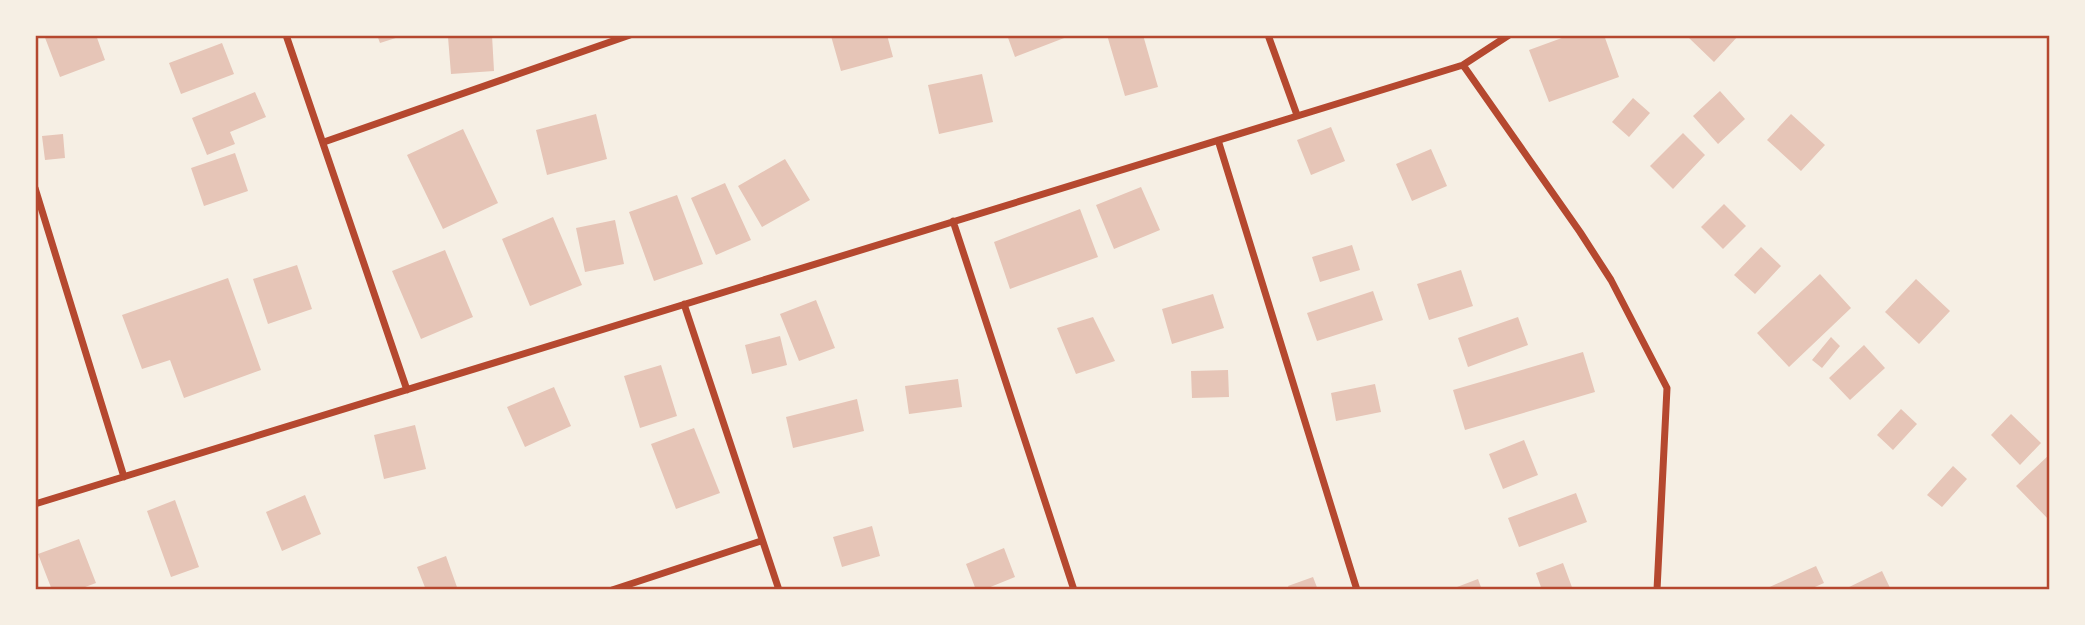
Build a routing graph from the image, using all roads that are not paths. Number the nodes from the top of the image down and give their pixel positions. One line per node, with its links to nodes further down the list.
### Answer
1 (286, 35): 8 (street)
2 (630, 35): 8 (street)
3 (1268, 35): 6 (street)
4 (1509, 35): 5 (street)
5 (1463, 65): 6 (street); 20 (street)
6 (1297, 115): 7 (street)
7 (1218, 140): 10 (street); 19 (street)
8 (324, 142): 12 (street)
9 (35, 188): 13 (street)
10 (953, 221): 11 (street); 18 (street)
11 (684, 304): 12 (street); 15 (street)
12 (407, 390): 13 (street)
13 (124, 477): 14 (street)
14 (35, 504)
15 (761, 541): 16 (street); 17 (street)
16 (612, 590)
17 (779, 590)
18 (1074, 590)
19 (1357, 590)
20 (1657, 590)

